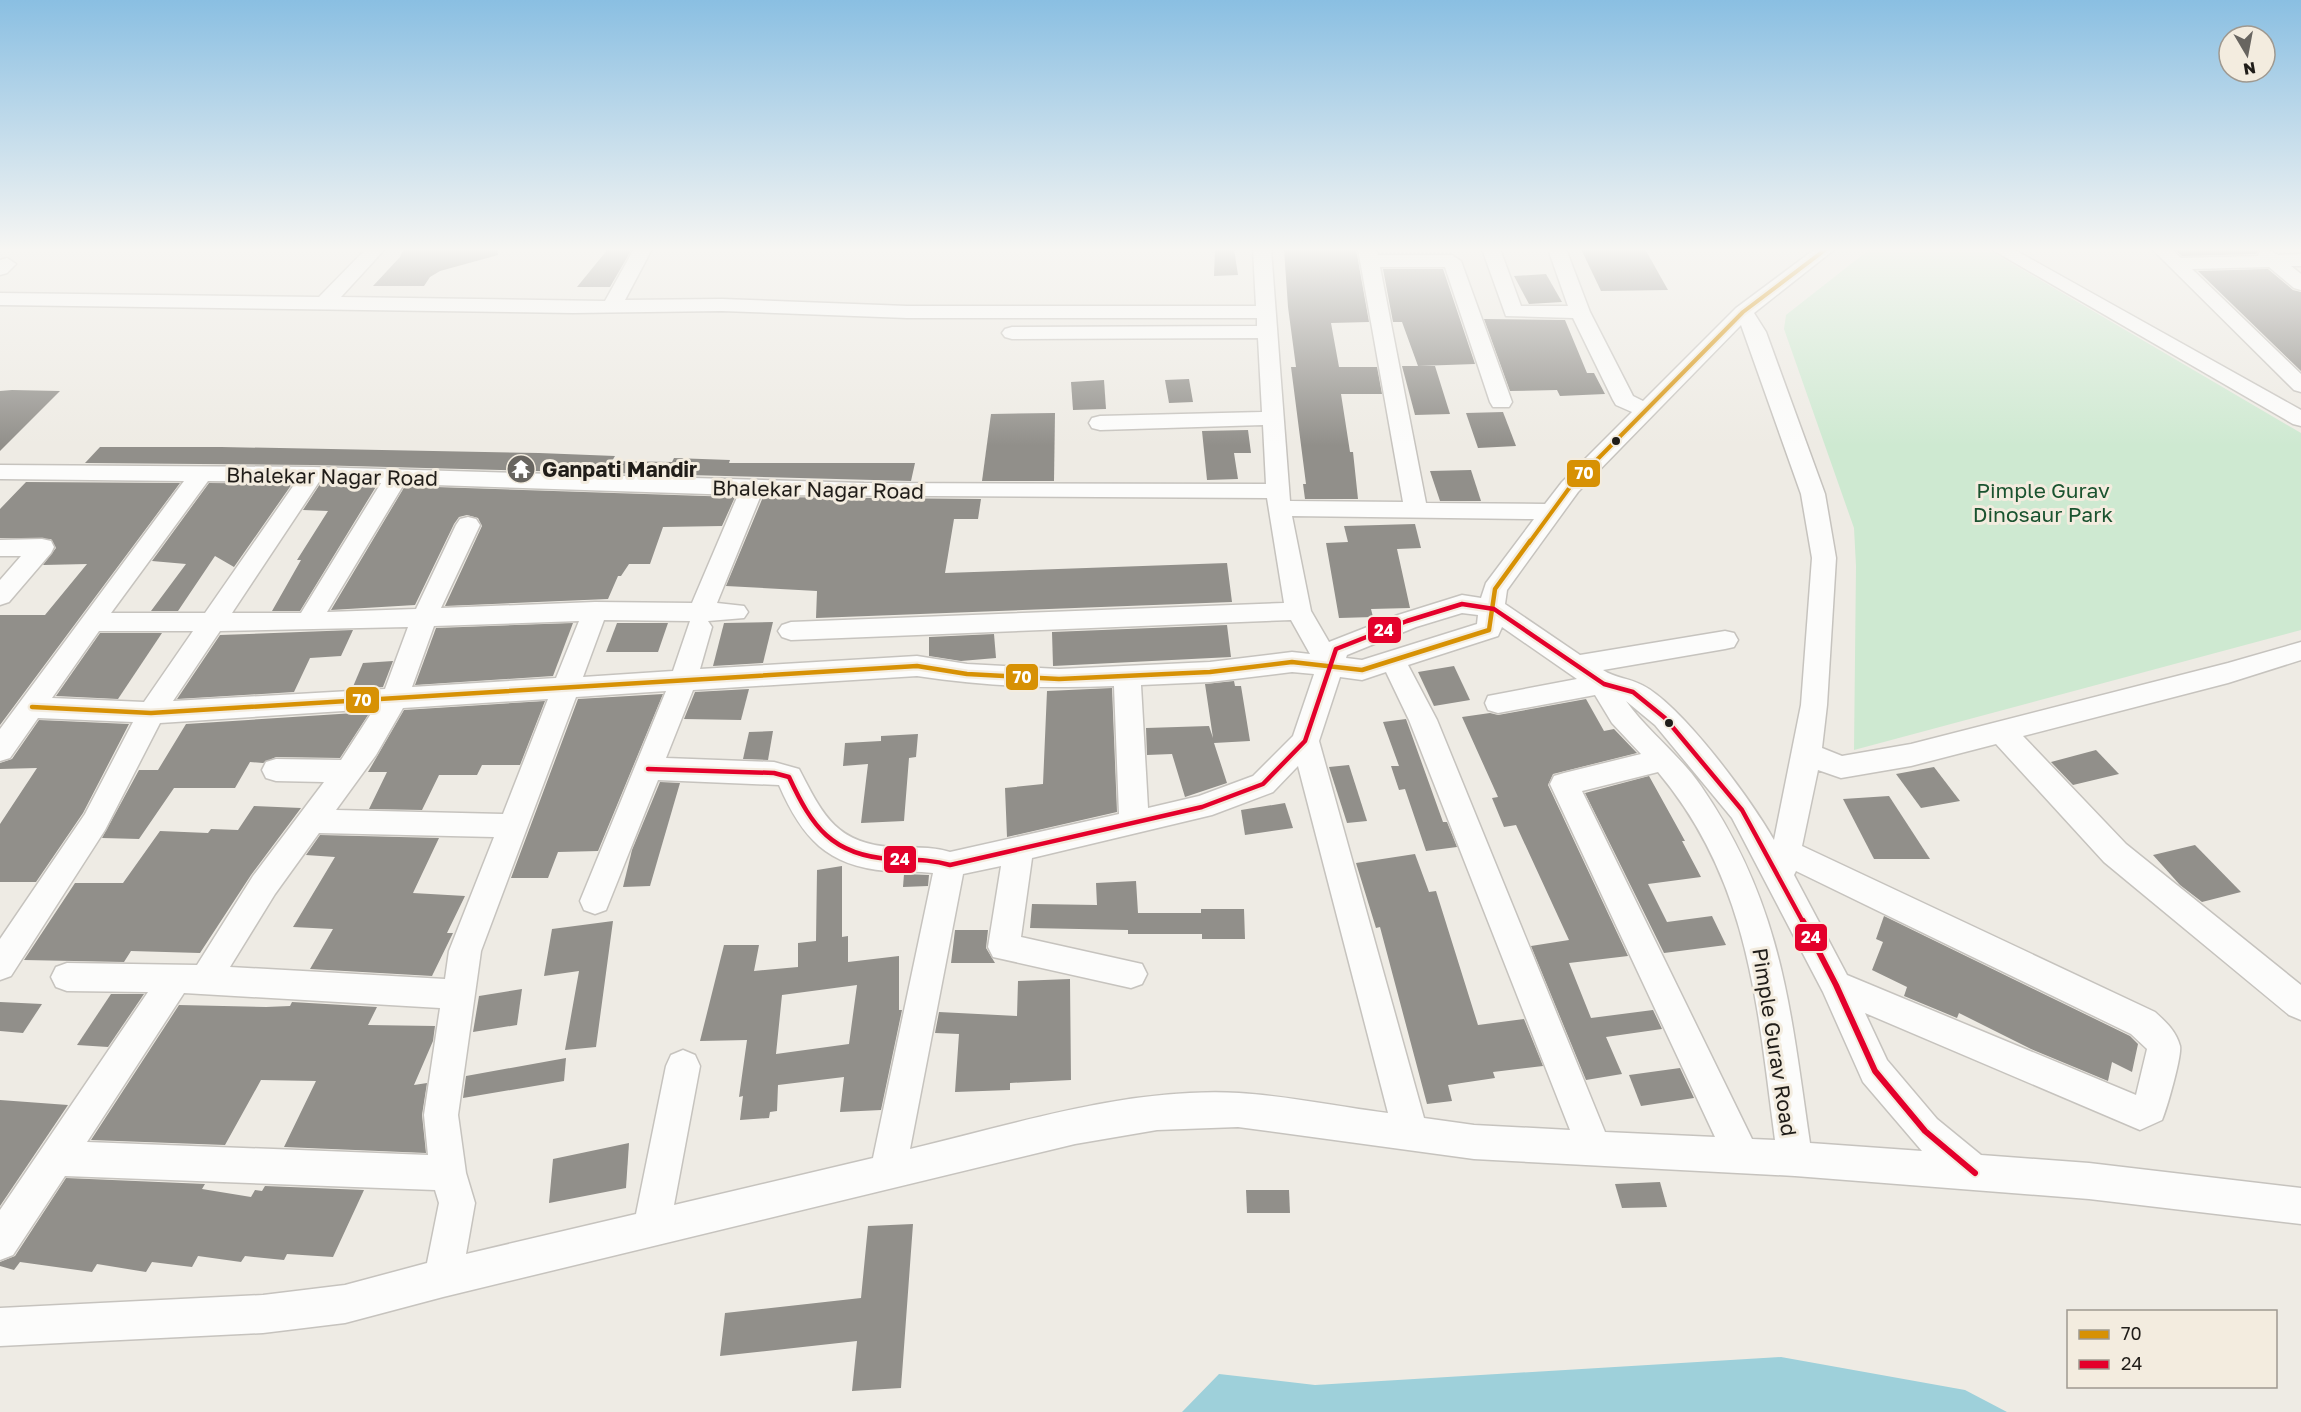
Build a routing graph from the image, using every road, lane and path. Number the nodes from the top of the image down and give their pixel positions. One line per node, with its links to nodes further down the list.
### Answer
1 (1011, 315): 10 (street)
2 (1267, 315): 10 (street)
3 (1379, 315): 24 (street)
4 (1471, 315): 13 (street)
5 (1581, 315): 14 (street)
6 (1740, 315): 14 (street)
7 (1745, 315): 55 (street)
8 (2117, 315): 16 (street)
9 (2229, 315): 12 (street)
10 (1267, 322): 11 (street); 15 (street)
11 (1012, 333)
12 (2301, 386)
13 (1501, 402)
14 (1646, 410): 25 (street)
15 (1273, 418): 17 (street); 23 (street)
16 (2301, 419)
17 (1100, 423)
18 (0, 472): 19 (street, Bhalekar Nagar Road)
19 (201, 474): 20 (street, Bhalekar Nagar Road); 36 (street)
20 (313, 474): 21 (street, Bhalekar Nagar Road); 35 (street)
21 (397, 476): 22 (street, Bhalekar Nagar Road); 37 (street)
22 (752, 488): 23 (street, Bhalekar Nagar Road); 34 (street)
23 (1278, 500): 24 (street, Bhalekar Nagar Road); 31 (street)
24 (1416, 511): 25 (street, Bhalekar Nagar Road)
25 (1553, 512): 29 (street)
26 (468, 525): 33 (street)
27 (0, 548): 28 (street)
28 (0, 596)
29 (1494, 609): 41 (street); 42 (street); 43 (street)
30 (595, 610): 33 (street); 34 (street); 47 (street)
31 (1298, 611): 38 (street); 42 (street)
32 (735, 612): 34 (street)
33 (424, 618): 37 (street); 48 (street)
34 (700, 620): 45 (street)
35 (211, 621): 36 (street); 37 (street); 51 (street)
36 (93, 622): 50 (street)
37 (308, 622)
38 (791, 631)
39 (1725, 640): 43 (street)
40 (2299, 654): 52 (street)
41 (1393, 661): 42 (street); 76 (street)
42 (1329, 665): 44 (street); 53 (street)
43 (1577, 665): 46 (street)
44 (1127, 676): 45 (street); 61 (street)
45 (684, 679): 47 (street); 57 (street)
46 (1605, 684): 49 (street); 56 (street, Pimple Gurav Road); 65 (street)
47 (566, 687): 48 (street); 62 (street)
48 (394, 699): 51 (street); 59 (street)
49 (1498, 703)
50 (32, 707): 51 (street); 54 (street)
51 (151, 713): 67 (street)
52 (2001, 732): 55 (street); 73 (street)
53 (1305, 741): 61 (street); 75 (street)
54 (0, 750)
55 (1807, 754): 65 (street)
56 (1664, 760): 77 (street); 79 (street, Pimple Gurav Road)
57 (648, 769): 64 (street); 66 (street)
58 (276, 770): 59 (street)
59 (349, 771): 60 (street)
60 (313, 821): 62 (street); 70 (street)
61 (1134, 822): 63 (street)
62 (513, 826): 72 (street)
63 (1018, 850): 64 (street); 68 (street)
64 (950, 865): 80 (street)
65 (1783, 865): 71 (street); 71 (street)
66 (596, 901)
67 (0, 966)
68 (1131, 974)
69 (67, 977): 70 (street)
70 (190, 980): 72 (street); 78 (street)
71 (1836, 985): 82 (street)
72 (458, 994): 81 (street)
73 (2301, 1005)
74 (683, 1066): 84 (street)
75 (1411, 1134): 76 (street); 80 (street)
76 (1594, 1147): 77 (street)
77 (1741, 1155): 79 (street)
78 (58, 1158): 81 (street); 85 (street)
79 (1795, 1159): 82 (street)
80 (888, 1172): 84 (street)
81 (448, 1173): 86 (street)
82 (1975, 1173): 83 (street)
83 (2301, 1206)
84 (651, 1229): 86 (street)
85 (0, 1242)
86 (443, 1278): 87 (street)
87 (0, 1327)

